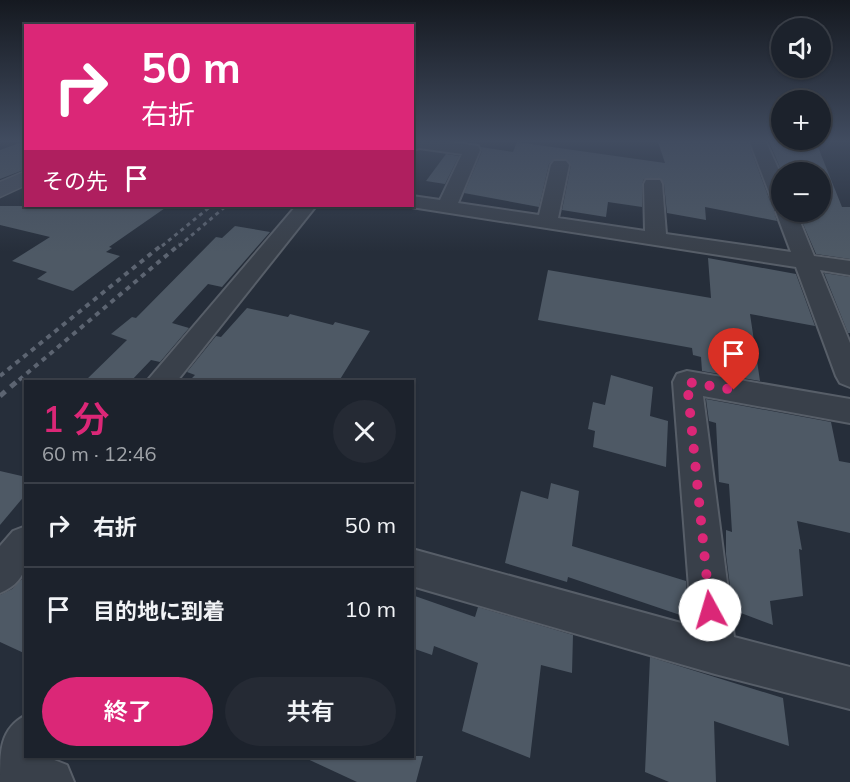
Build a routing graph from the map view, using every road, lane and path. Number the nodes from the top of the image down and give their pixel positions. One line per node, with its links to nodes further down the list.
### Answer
1 (23, 178): 5 (street)
2 (460, 178): 8 (street)
3 (557, 178): 9 (street)
4 (653, 184): 11 (street)
5 (0, 190)
6 (414, 202): 8 (street)
7 (305, 207): 15 (street)
8 (447, 207): 9 (street)
9 (547, 222): 11 (street)
10 (790, 222): 12 (street)
11 (656, 238): 12 (street)
12 (807, 261): 13 (street); 14 (street)
13 (850, 268)
14 (850, 376)
15 (162, 380)
16 (850, 411): 20 (street)
17 (24, 545): 19 (street)
18 (414, 568): 20 (street)
19 (0, 574)
20 (715, 653): 21 (street)
21 (850, 688)
22 (11, 756): 23 (street)
23 (51, 782)

